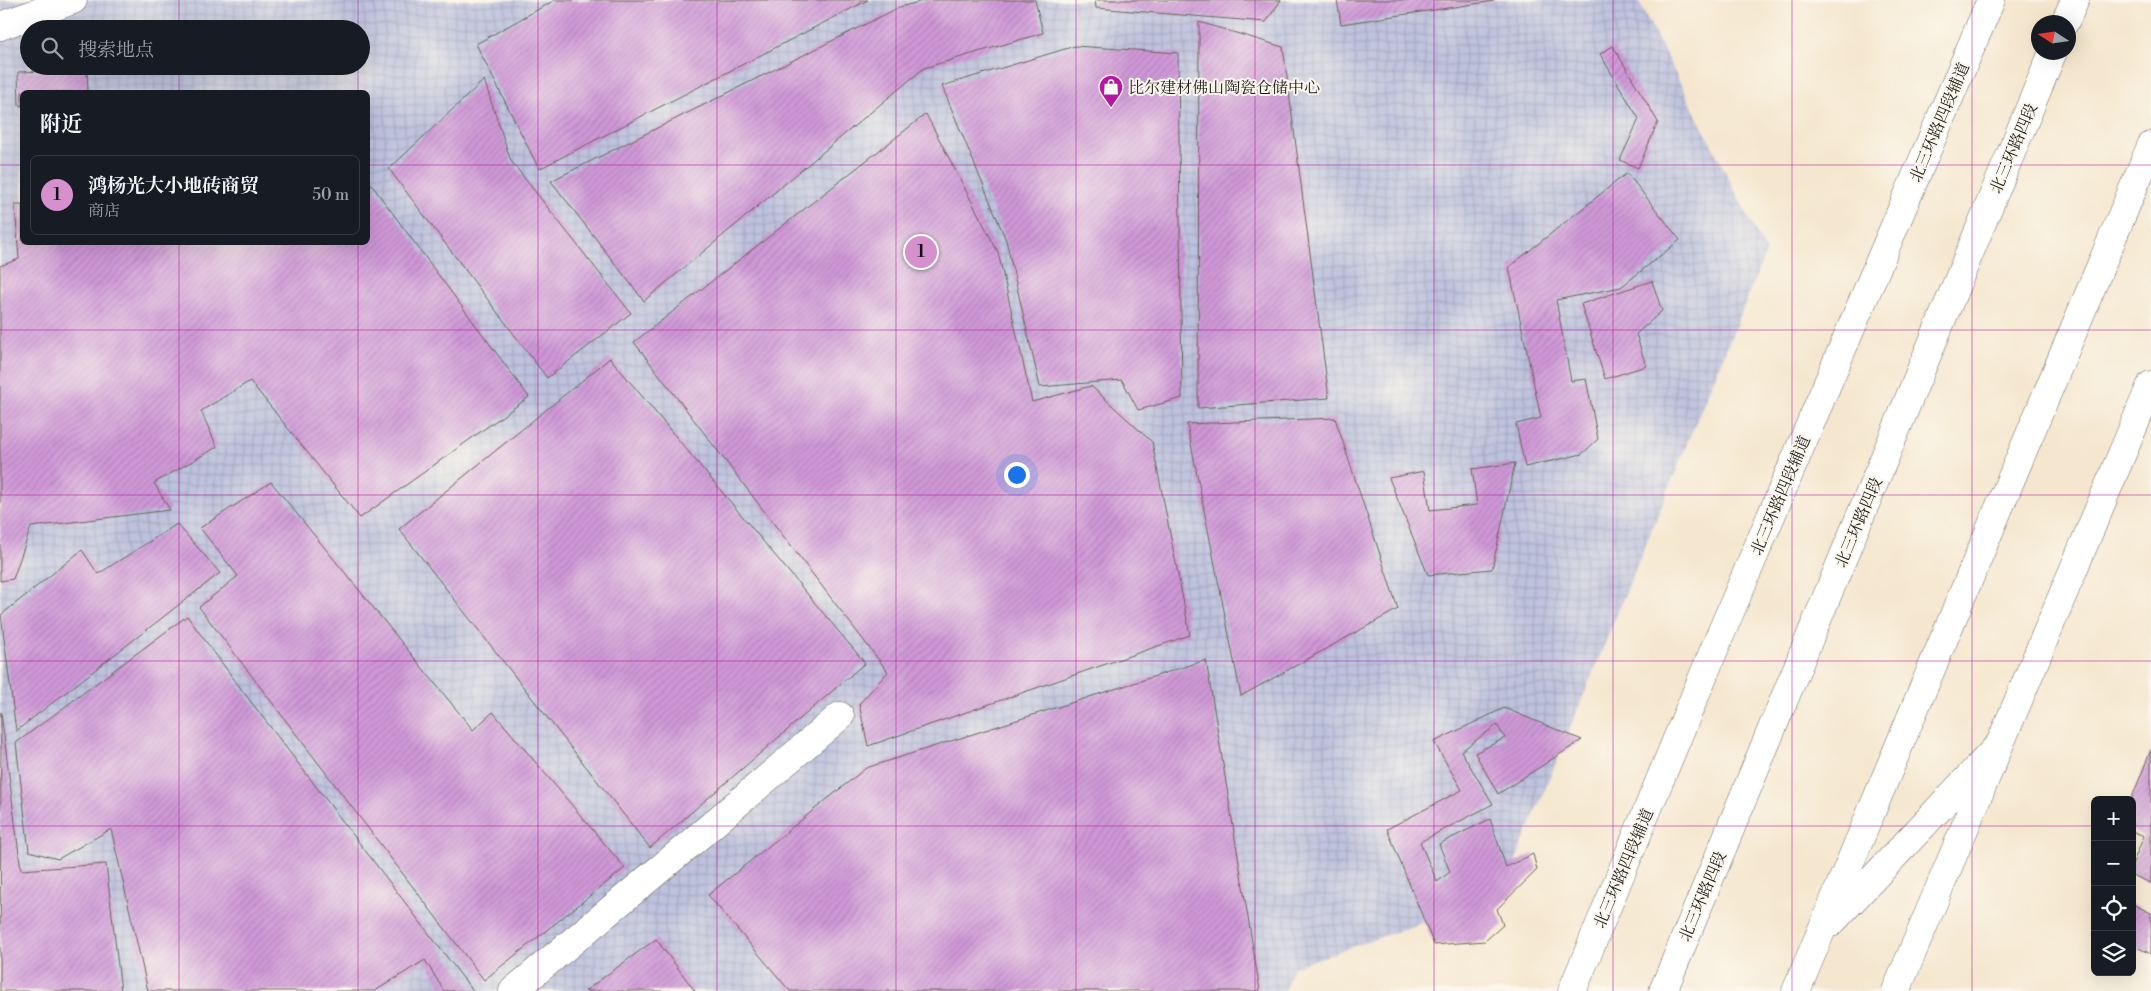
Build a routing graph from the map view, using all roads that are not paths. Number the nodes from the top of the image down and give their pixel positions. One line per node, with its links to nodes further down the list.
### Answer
1 (72, 0): 5 (main road)
2 (1991, 0): 14 (main road, 北三环路四段辅道)
3 (2075, 0): 4 (main road)
4 (2068, 15)
5 (0, 26)
6 (2050, 60): 11 (main road, 北三环路四段)
7 (2151, 146): 12 (main road)
8 (2151, 385): 10 (main road)
9 (840, 716): 13 (main road)
10 (2000, 745): 12 (main road); 18 (main road)
11 (1704, 891): 15 (main road); 16 (main road, 北三环路四段)
12 (1820, 935): 17 (main road)
13 (513, 991)
14 (1572, 991)
15 (1653, 991)
16 (1663, 991)
17 (1796, 991)
18 (1896, 991)

